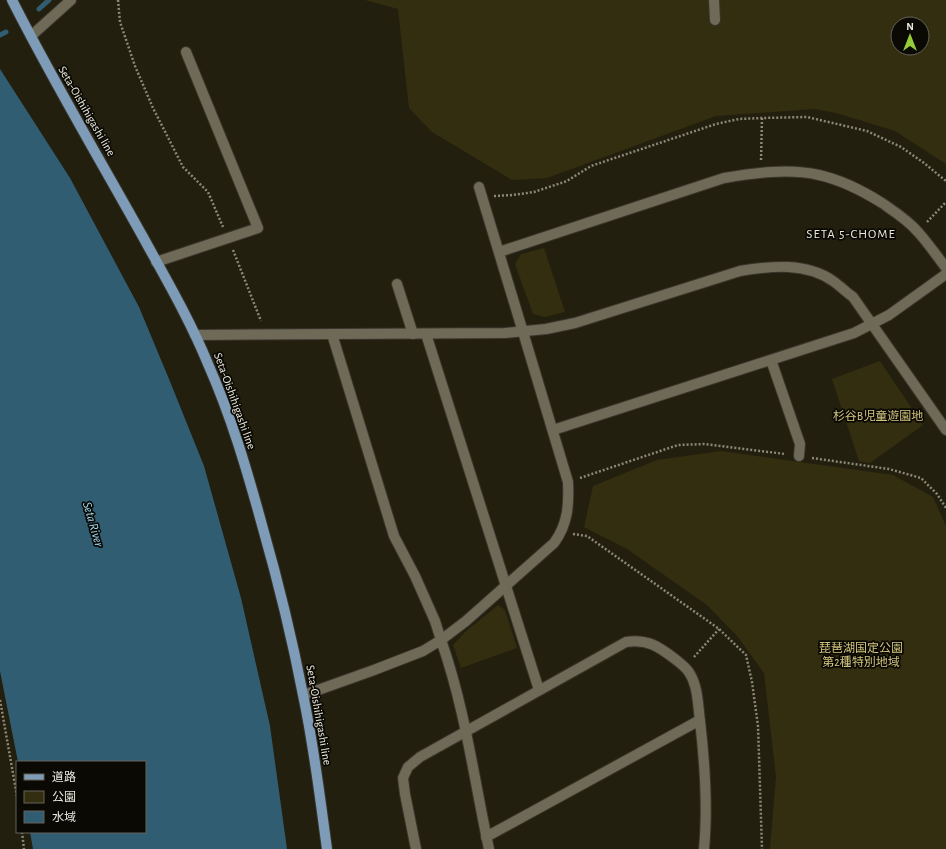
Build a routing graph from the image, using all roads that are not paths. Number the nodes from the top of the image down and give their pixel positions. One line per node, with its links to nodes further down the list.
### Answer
1 (12, 0): 5 (main road, Seta-Oishihigashi line)
2 (71, 0): 5 (street)
3 (714, 0): 4 (street)
4 (715, 20)
5 (31, 36): 9 (main road, Seta-Oishihigashi line)
6 (186, 52): 9 (street)
7 (480, 192): 8 (street)
8 (499, 252): 10 (street); 14 (street)
9 (156, 262): 18 (main road, Seta-Oishihigashi line)
10 (946, 268)
11 (946, 274): 13 (street)
12 (397, 284): 16 (street)
13 (872, 324): 14 (street); 19 (street); 21 (street)
14 (523, 332): 17 (street); 20 (street)
15 (332, 334): 16 (street); 18 (street); 24 (street)
16 (413, 334): 17 (street)
17 (426, 334): 23 (street)
18 (195, 335): 26 (main road, Seta-Oishihigashi line)
19 (771, 360): 20 (street); 22 (street)
20 (553, 430): 23 (street)
21 (946, 430)
22 (799, 456)
23 (505, 586): 24 (street); 25 (street)
24 (441, 640): 26 (street); 28 (street)
25 (539, 690): 27 (street); 28 (street)
26 (304, 695): 31 (main road, Seta-Oishihigashi line)
27 (700, 720): 29 (street); 30 (street)
28 (466, 732): 29 (street); 32 (street)
29 (486, 837): 33 (street)
30 (702, 848)
31 (327, 849)
32 (416, 849)
33 (489, 849)

